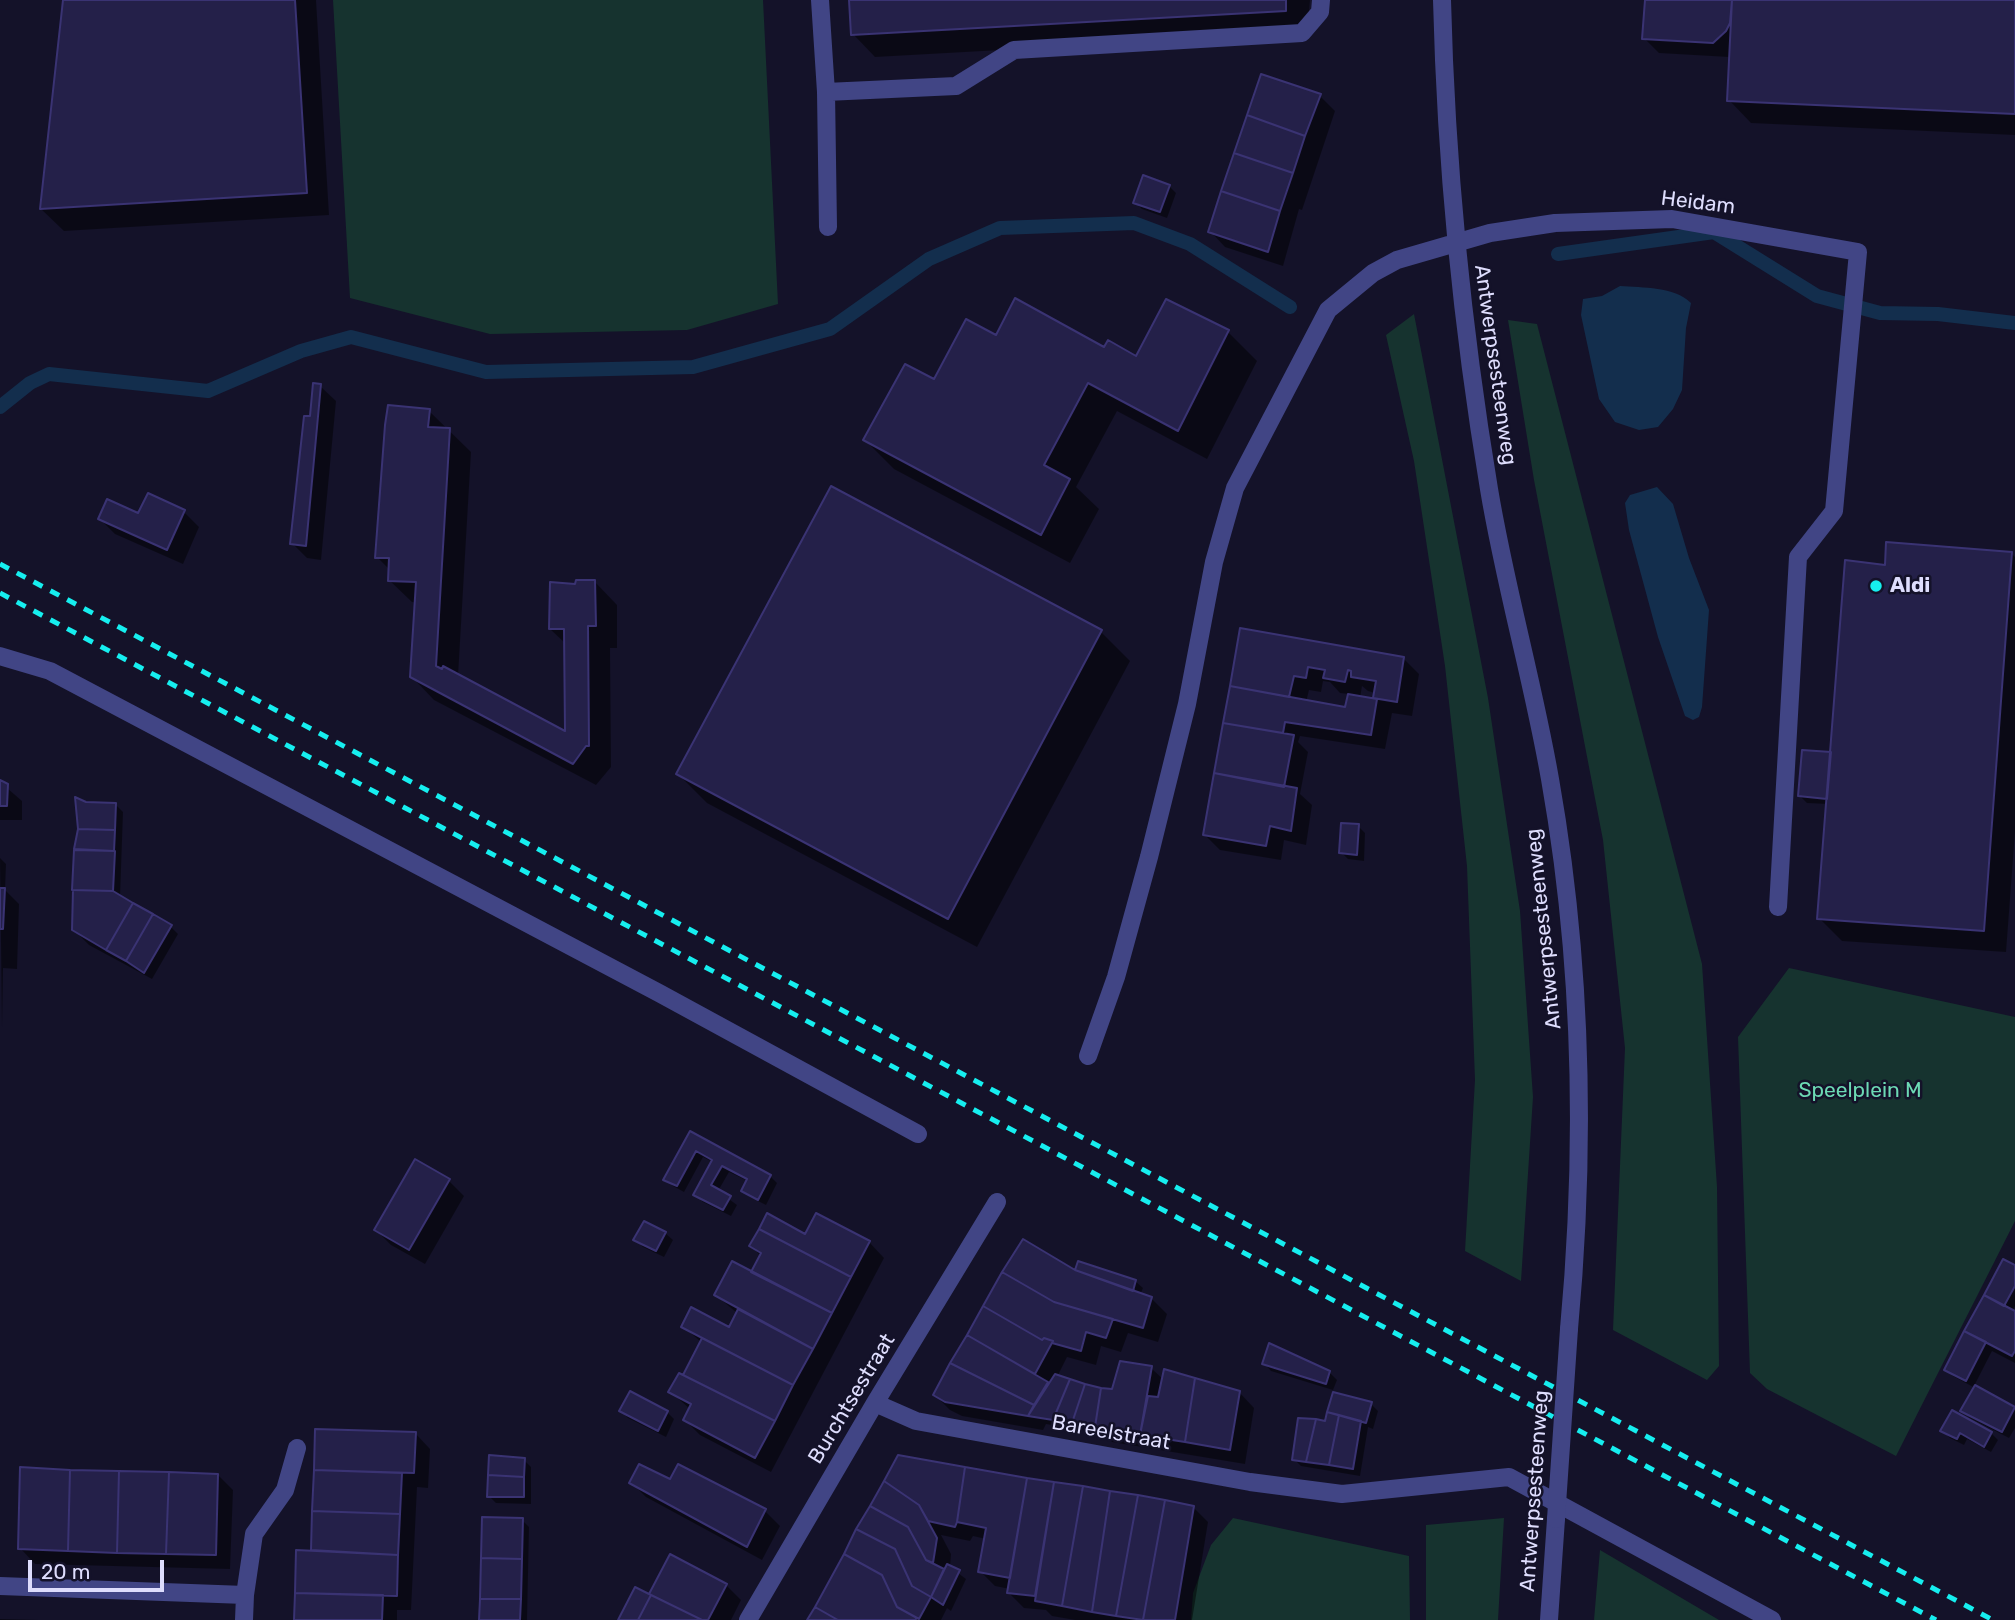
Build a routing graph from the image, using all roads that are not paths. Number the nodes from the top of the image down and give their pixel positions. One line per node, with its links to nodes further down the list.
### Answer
1 (820, 0): 4 (street)
2 (1321, 0): 4 (street)
3 (1442, 0): 6 (street, Antwerpsesteenweg)
4 (826, 92): 5 (street)
5 (828, 227)
6 (1455, 241): 8 (street, Heidam); 9 (street, Antwerpsesteenweg); 18 (street, Antwerpsesteenweg, bridge)
7 (0, 656): 10 (street)
8 (1777, 907)
9 (1088, 1056)
10 (918, 1134)
11 (997, 1202): 12 (street, Burchtsestraat)
12 (875, 1403): 17 (street, Burchtsestraat); 19 (street, Bareelstraat)
13 (297, 1448): 15 (street)
14 (0, 1586): 15 (street)
15 (245, 1595): 16 (street)
16 (244, 1620)
17 (748, 1620)
18 (1549, 1620)
19 (1772, 1620)

